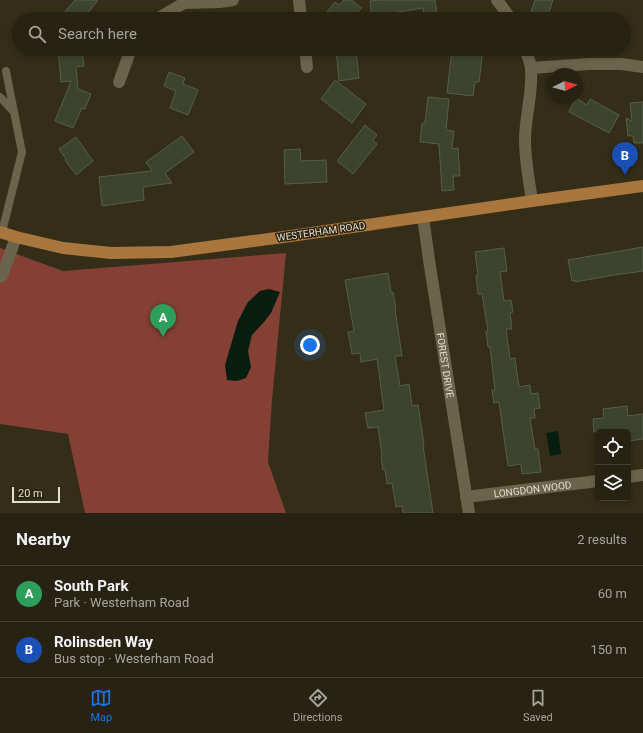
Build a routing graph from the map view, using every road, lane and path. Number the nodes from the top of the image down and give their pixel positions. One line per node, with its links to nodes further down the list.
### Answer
1 (232, 0): 4 (street)
2 (299, 0): 6 (street)
3 (497, 0): 7 (street)
4 (183, 2): 5 (street)
5 (168, 12)
6 (300, 12)
7 (506, 12)
8 (128, 56): 15 (street)
9 (306, 56): 11 (street)
10 (527, 56): 13 (street)
11 (307, 67)
12 (643, 67): 13 (street)
13 (531, 68): 19 (street)
14 (6, 71): 17 (lane)
15 (119, 82)
16 (0, 97): 17 (lane)
17 (14, 112): 21 (lane)
18 (643, 186): 19 (main road, WESTERHAM ROAD)
19 (532, 201): 20 (main road, WESTERHAM ROAD)
20 (423, 217): 22 (main road, WESTERHAM ROAD); 27 (street, FOREST DRIVE)
21 (1, 232): 22 (main road, WESTERHAM ROAD)
22 (16, 237): 23 (street)
23 (0, 277)
24 (643, 475): 25 (street)
25 (631, 477)
26 (595, 481): 27 (street, LONGDON WOOD)
27 (466, 497): 28 (street, FOREST DRIVE)
28 (469, 513)

